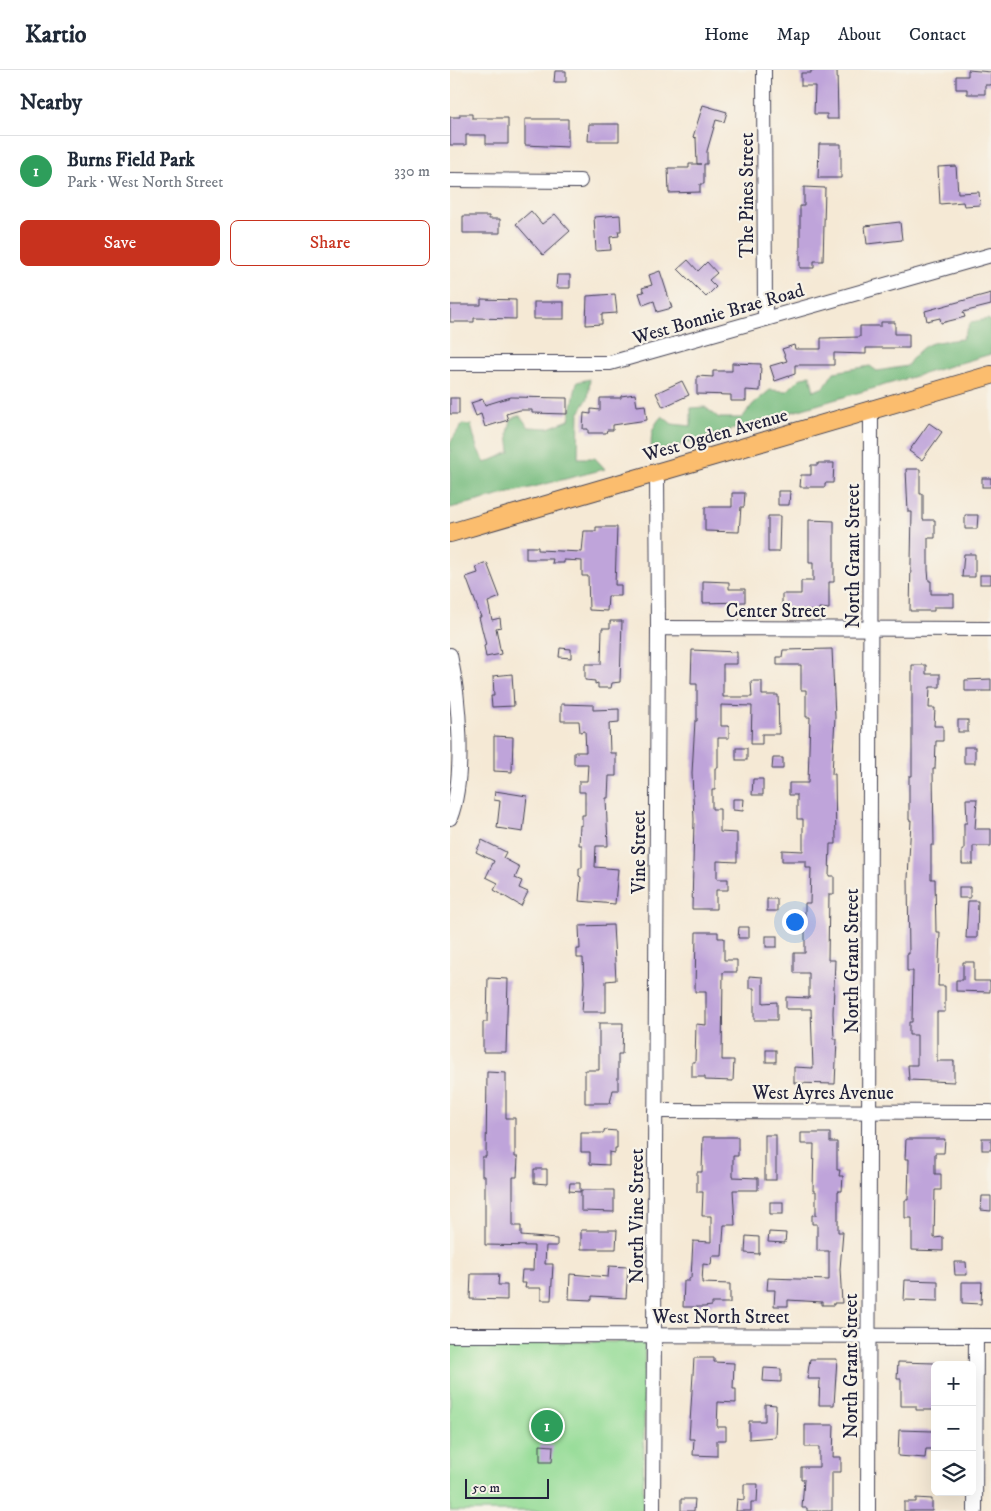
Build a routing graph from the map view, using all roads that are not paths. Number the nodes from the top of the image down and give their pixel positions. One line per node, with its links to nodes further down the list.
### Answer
1 (764, 70): 5 (street, The Pines Street)
2 (450, 180): 3 (street)
3 (580, 182)
4 (991, 255): 5 (street, West Bonnie Brae Road)
5 (765, 319): 6 (street, West Bonnie Brae Road)
6 (450, 363)
7 (991, 375): 8 (main road, West Ogden Avenue)
8 (871, 411): 9 (main road, West Ogden Avenue); 12 (street, North Grant Street)
9 (657, 473): 10 (main road, West Ogden Avenue); 11 (street)
10 (450, 533)
11 (658, 628): 12 (street, Center Street); 16 (street, Vine Street)
12 (871, 629): 13 (street, Center Street); 18 (street, North Grant Street)
13 (991, 629)
14 (450, 655): 15 (street)
15 (450, 818)
16 (656, 980): 17 (street, North Vine Street)
17 (655, 1111): 18 (street, West Ayres Avenue); 21 (street, North Vine Street)
18 (870, 1111): 19 (street, West Ayres Avenue); 22 (street, North Grant Street)
19 (991, 1112)
20 (450, 1334): 21 (street, West North Street)
21 (654, 1335): 22 (street, West North Street); 25 (street, North Vine Street)
22 (869, 1336): 23 (street, West North Street); 26 (street, North Grant Street)
23 (976, 1336): 24 (street, West North Street); 27 (street)
24 (991, 1336)
25 (653, 1511)
26 (868, 1511)
27 (976, 1511)

